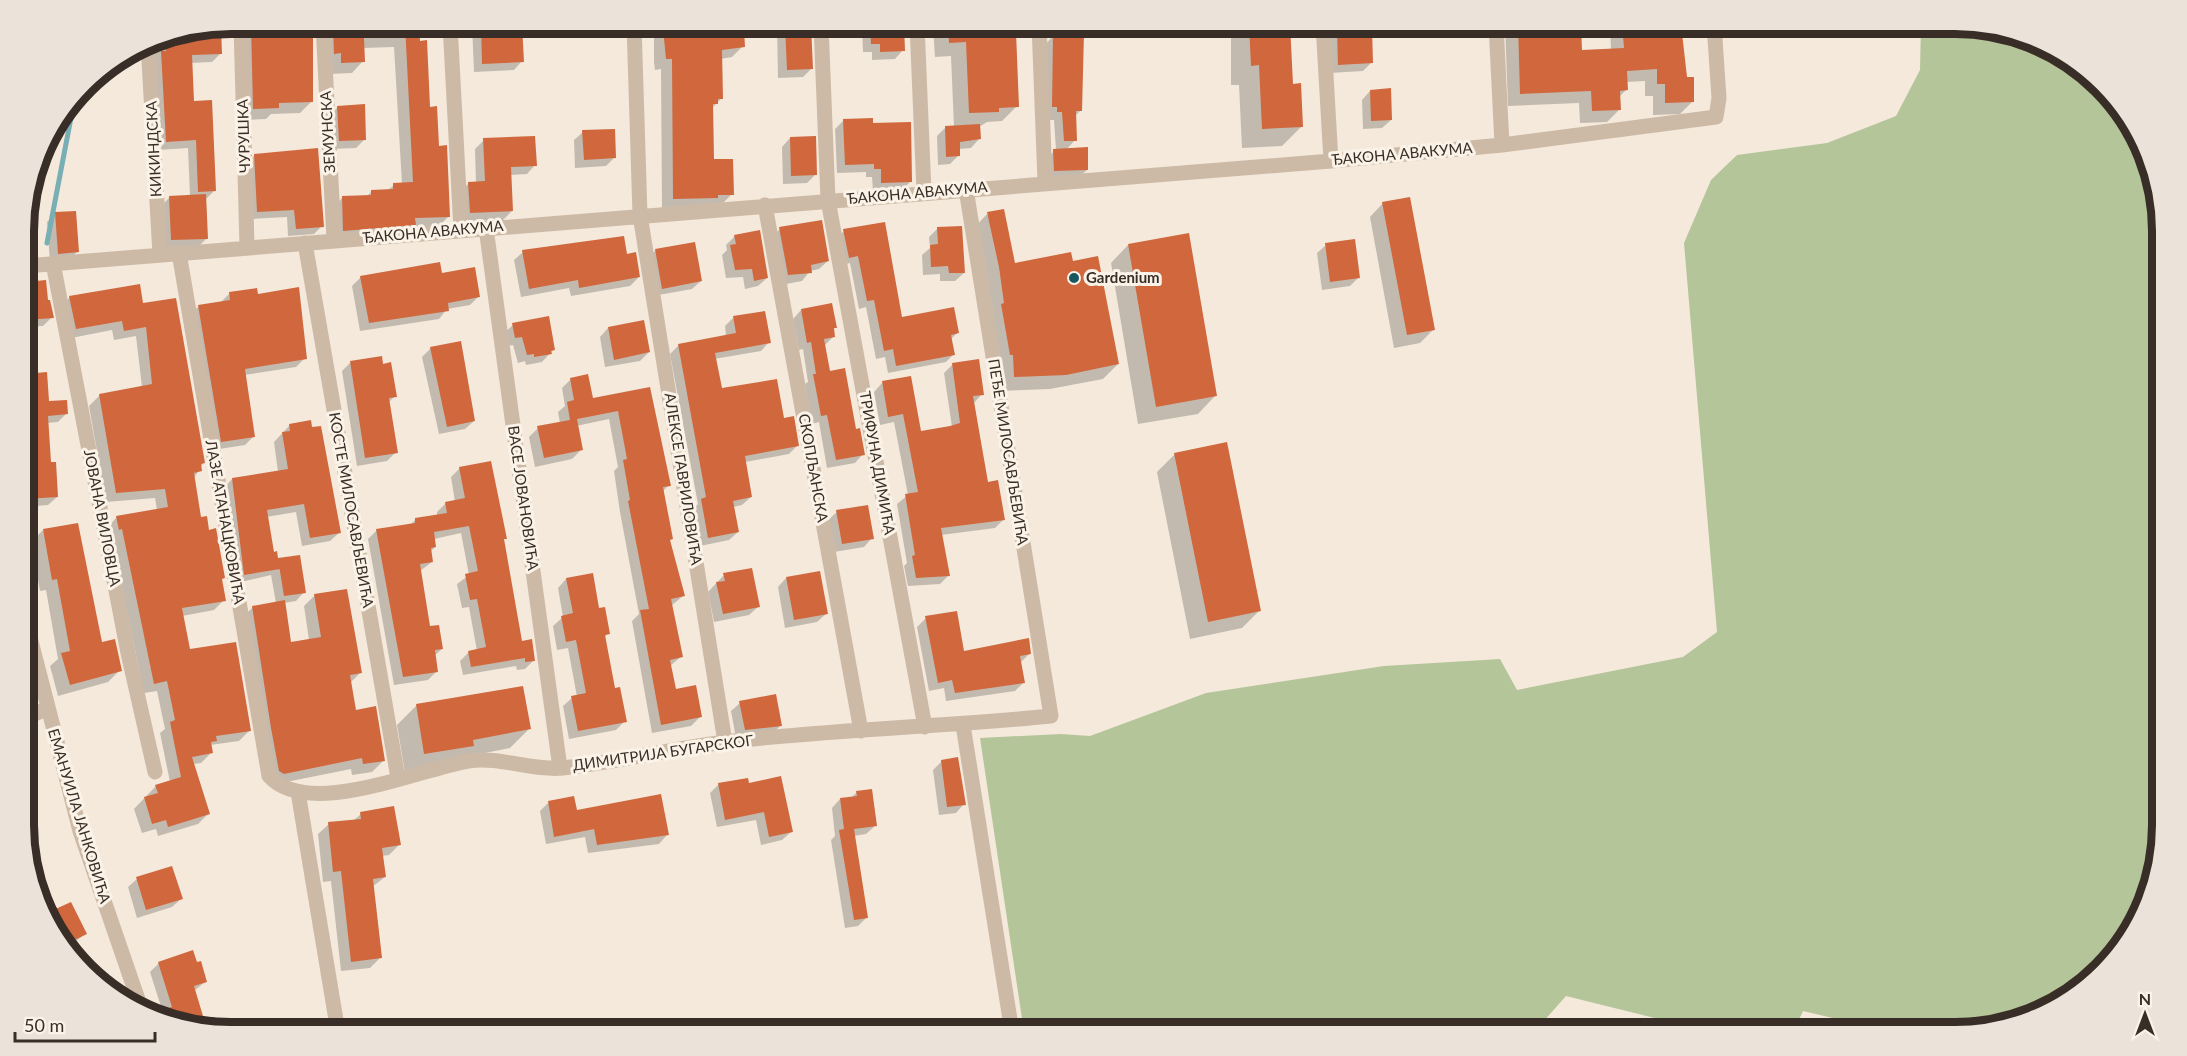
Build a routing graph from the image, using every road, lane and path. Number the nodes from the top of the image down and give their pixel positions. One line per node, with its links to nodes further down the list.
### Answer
1 (241, 34): 24 (street, ЧУРУШКА)
2 (324, 34): 22 (street, ЗЕМУНСКА)
3 (451, 34): 21 (street)
4 (634, 34): 19 (street, АЛЕКСЕ ГАВРИЛОВИЋА)
5 (821, 34): 17 (street, ТРИФУНА ДИМИЋА)
6 (917, 34): 16 (street)
7 (1039, 34): 14 (street)
8 (1324, 34): 13 (street)
9 (1496, 34): 12 (street)
10 (1715, 34): 12 (street, ЂАКОНА АВАКУМА)
11 (149, 53): 26 (street, КИКИНДСКА)
12 (1502, 145): 13 (street, ЂАКОНА АВАКУМА)
13 (1331, 161): 14 (street, ЂАКОНА АВАКУМА)
14 (1045, 182): 15 (street, ЂАКОНА АВАКУМА)
15 (966, 189): 16 (street, ЂАКОНА АВАКУМА); 32 (street, ПЕЂЕ МИЛОСАВЉЕВИЋА)
16 (924, 192): 17 (street, ЂАКОНА АВАКУМА)
17 (828, 200): 18 (street, ЂАКОНА АВАКУМА); 34 (street, ТРИФУНА ДИМИЋА)
18 (765, 205): 19 (street, ЂАКОНА АВАКУМА); 35 (street, СКОПЉАНСКА)
19 (640, 215): 20 (street, ЂАКОНА АВАКУМА); 36 (street, АЛЕКСЕ ГАВРИЛОВИЋА)
20 (486, 228): 21 (street, ЂАКОНА АВАКУМА); 37 (street, ВАСЕ ЈОВАНОВИЋА)
21 (461, 230): 22 (street, ЂАКОНА АВАКУМА)
22 (334, 240): 23 (street, ЂАКОНА АВАКУМА)
23 (305, 243): 24 (street, ЂАКОНА АВАКУМА); 39 (street, КОСТЕ МИЛОСАВЉЕВИЋА)
24 (247, 247): 25 (street, ЂАКОНА АВАКУМА)
25 (179, 253): 26 (street, ЂАКОНА АВАКУМА); 40 (street, ЛАЗЕ АТАНАЦКОВИЋА)
26 (160, 255): 27 (street, ЂАКОНА АВАКУМА)
27 (53, 263): 28 (street, ЂАКОНА АВАКУМА); 38 (street, ЈОВАНА ВИЛОВЦА)
28 (35, 265)
29 (34, 654): 30 (street, ЕМАНУИЛА ЈАНКОВИЋА)
30 (48, 708): 31 (street); 42 (street, ЕМАНУИЛА ЈАНКОВИЋА)
31 (34, 714)
32 (1051, 716): 33 (street, ДИМИТРИЈА БУГАРСКОГ)
33 (963, 725): 34 (street, ДИМИТРИЈА БУГАРСКОГ); 44 (street)
34 (925, 726): 35 (street, ДИМИТРИЈА БУГАРСКОГ)
35 (861, 731): 36 (street, ДИМИТРИЈА БУГАРСКОГ)
36 (725, 742): 37 (street, ДИМИТРИЈА БУГАРСКОГ)
37 (560, 768): 39 (street, ДИМИТРИЈА БУГАРСКОГ)
38 (155, 772)
39 (398, 778): 41 (street, ДИМИТРИЈА БУГАРСКОГ)
40 (279, 787): 41 (street, ДИМИТРИЈА БУГАРСКОГ)
41 (298, 792): 43 (street)
42 (137, 996)
43 (336, 1022)
44 (1010, 1022)

